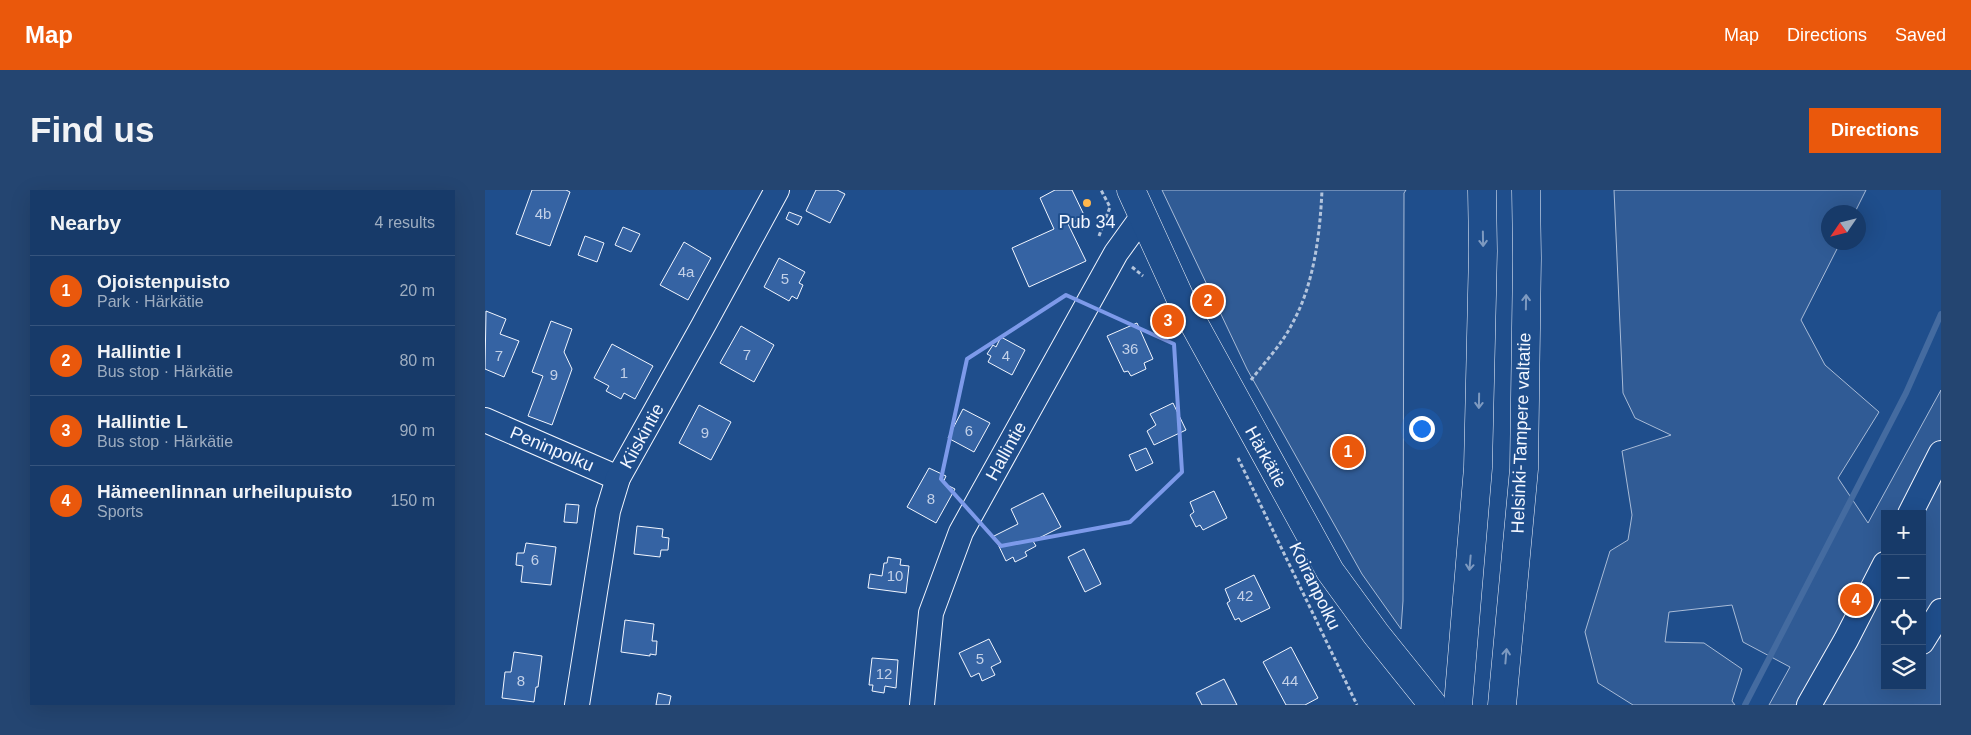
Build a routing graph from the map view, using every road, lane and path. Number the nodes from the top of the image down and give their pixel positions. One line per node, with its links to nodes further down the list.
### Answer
1 (777, 190): 10 (street, Kiiskintie)
2 (1131, 190): 6 (main road, Härkätie)
3 (1322, 190): 7 (path)
4 (1482, 190): 18 (main road, one-way to 18)
5 (1526, 190): 19 (main road, Helsinki-Tampere valtatie, one-way to 5)
6 (1142, 217): 14 (main road, Härkätie); 16 (street, Hallintie)
7 (1247, 384)
8 (485, 420): 10 (street, Peninpolku)
9 (1941, 453): 12 (street)
10 (618, 478): 15 (street, Kiiskintie)
11 (1248, 480): 17 (path, Koiranpolku)
12 (1912, 510)
13 (1881, 572): 20 (street)
14 (1425, 695)
15 (577, 705)
16 (922, 705)
17 (1357, 705)
18 (1458, 705)
19 (1502, 705)
20 (1809, 705)

